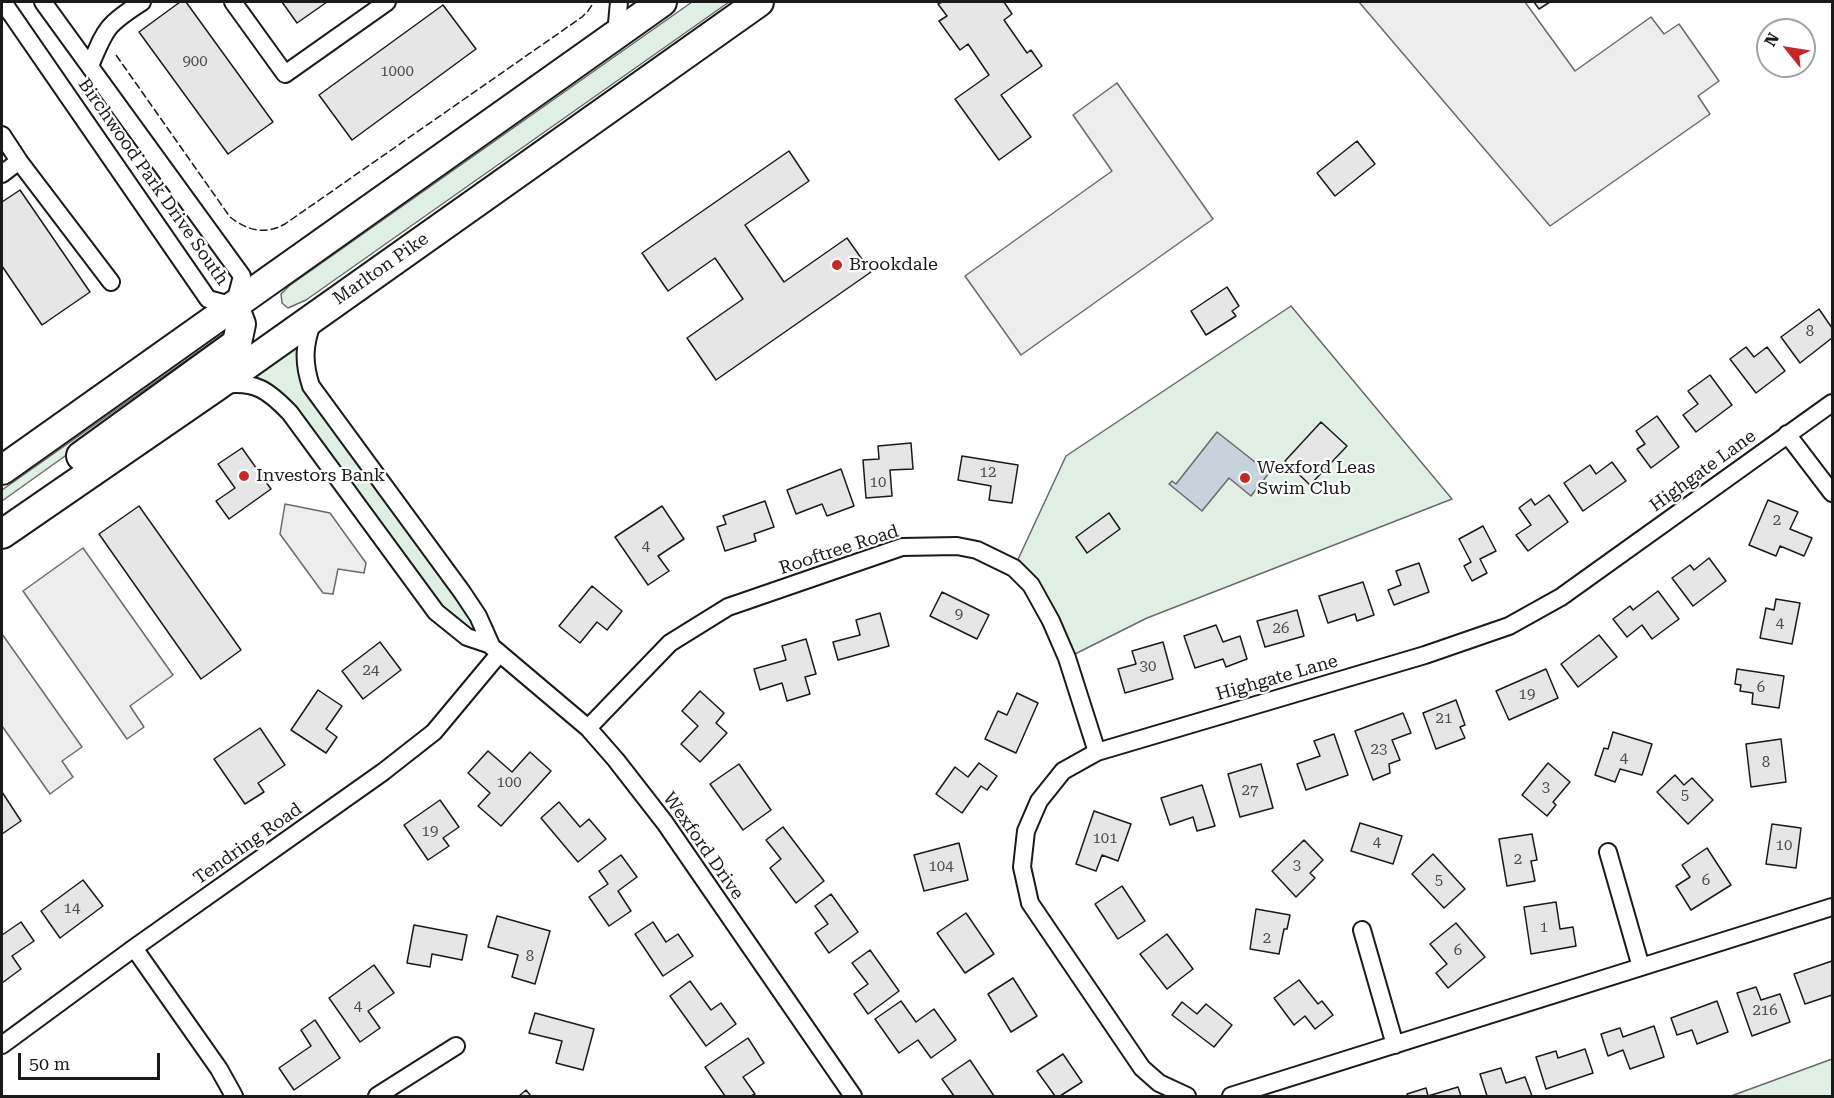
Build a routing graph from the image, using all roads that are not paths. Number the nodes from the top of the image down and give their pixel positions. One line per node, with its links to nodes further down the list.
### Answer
1 (3, 2): 15 (street, Birchwood Park Drive South)
2 (43, 2): 10 (street, Birchwood Park Drive South)
3 (141, 2): 10 (street)
4 (233, 2): 5 (street)
5 (387, 2)
6 (619, 2): 9 (street)
7 (662, 2): 9 (highway)
8 (759, 2): 16 (highway, Marlton Pike)
9 (616, 34): 15 (highway)
10 (90, 66): 15 (street, Birchwood Park Drive South)
11 (2, 135): 12 (street)
12 (19, 161): 13 (street); 14 (street)
13 (2, 174)
14 (111, 282)
15 (234, 306): 20 (highway); 22 (highway)
16 (315, 316): 17 (highway, Marlton Pike); 24 (street, Wexford Drive)
17 (217, 386): 23 (highway, Marlton Pike); 24 (street, Wexford Drive)
18 (1833, 403): 19 (street, Highgate Lane)
19 (1787, 434): 21 (street); 26 (street, Highgate Lane)
20 (2, 470)
21 (1833, 493)
22 (2, 514)
23 (2, 534)
24 (495, 650): 25 (street, Wexford Drive); 30 (street, Tendring Road)
25 (588, 728): 26 (street, Rooftree Road); 35 (street, Wexford Drive)
26 (1097, 752): 38 (street, Highgate Lane)
27 (1608, 852): 31 (street)
28 (1833, 907): 31 (street)
29 (1362, 930): 34 (street)
30 (134, 948): 32 (street, Tendring Road); 36 (street)
31 (1641, 967): 34 (street)
32 (2, 1045)
33 (456, 1046): 37 (street)
34 (1395, 1046): 39 (street)
35 (847, 1094)
36 (234, 1096)
37 (377, 1096)
38 (1186, 1096)
39 (1231, 1096)

